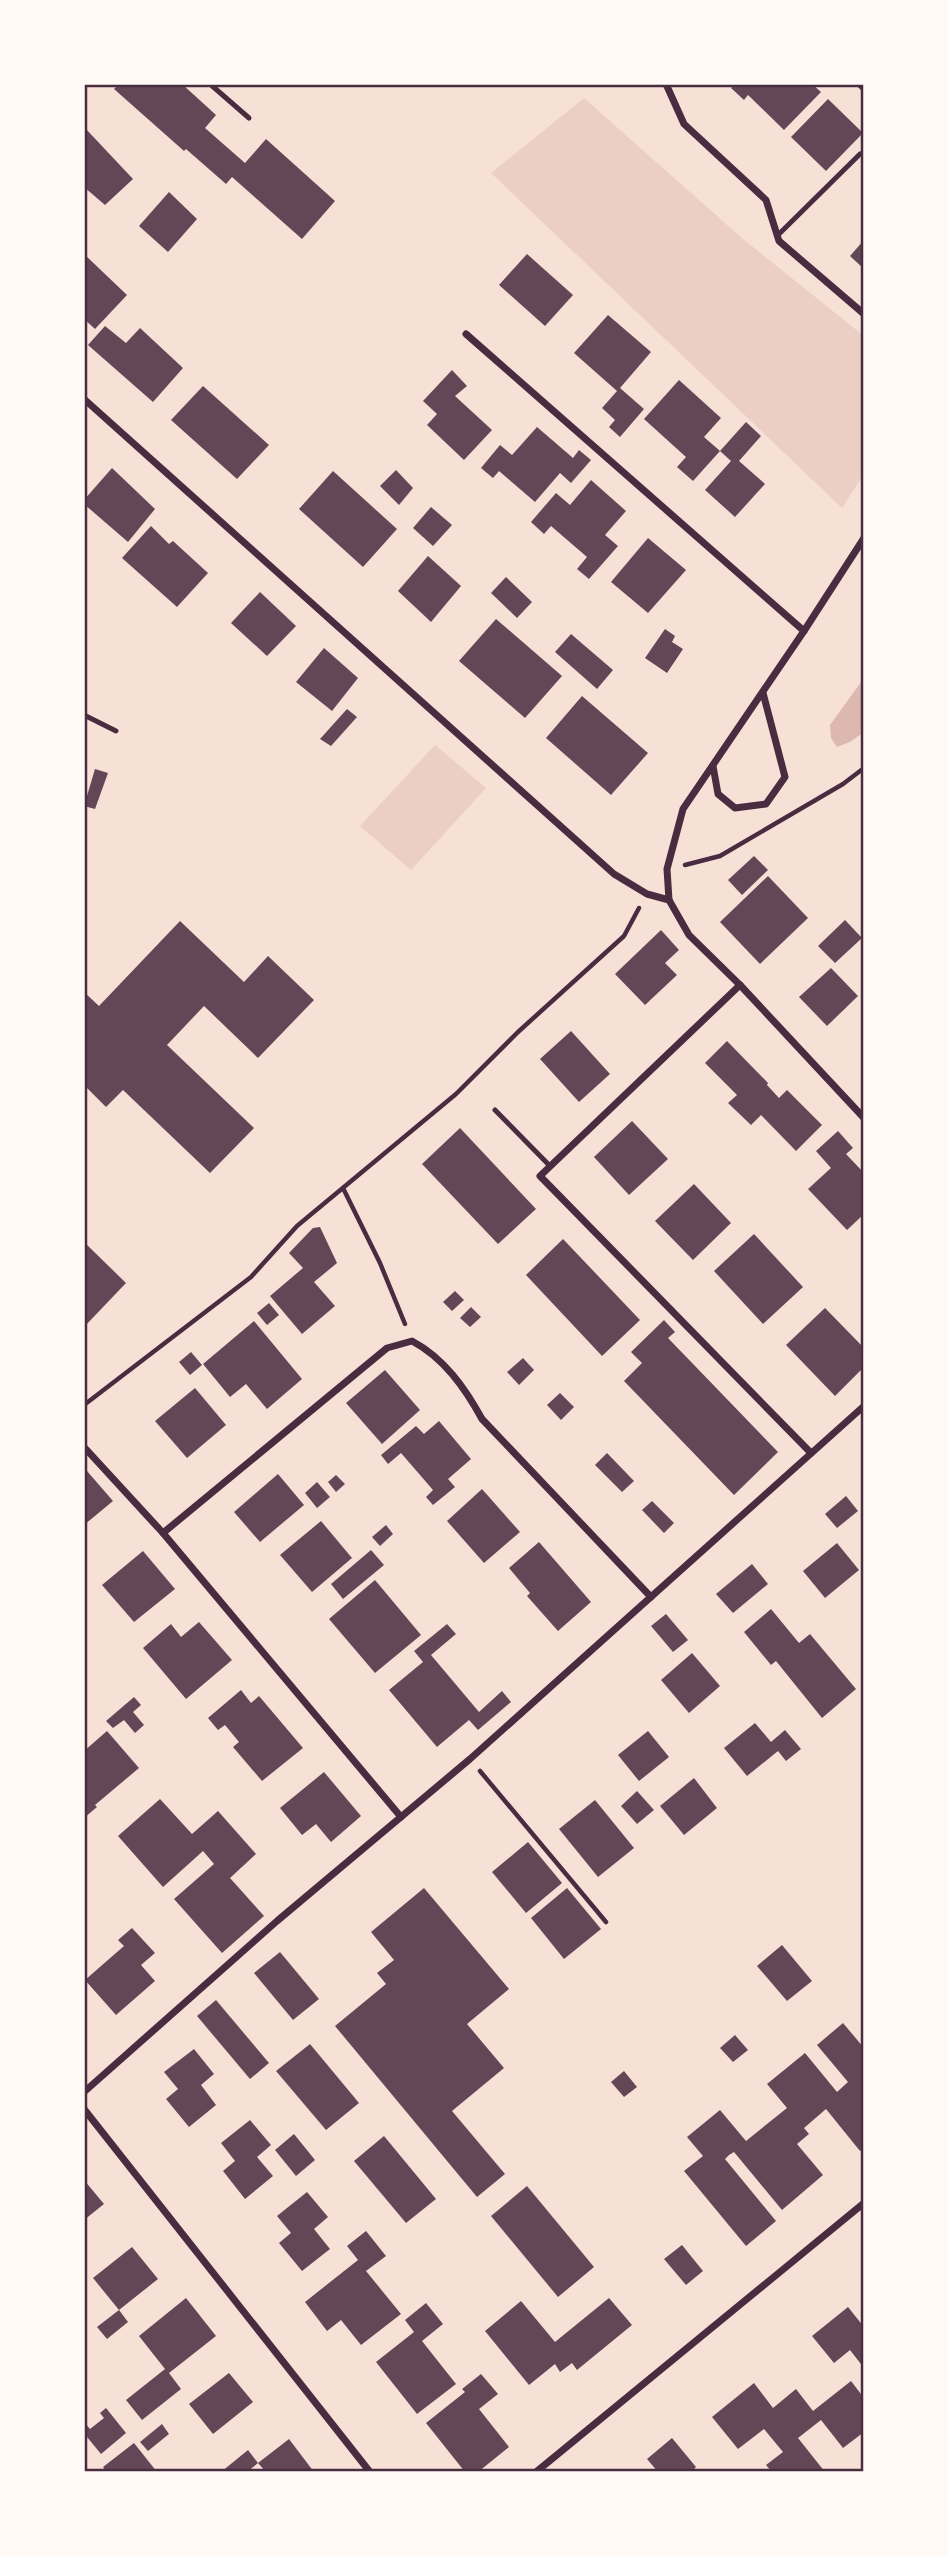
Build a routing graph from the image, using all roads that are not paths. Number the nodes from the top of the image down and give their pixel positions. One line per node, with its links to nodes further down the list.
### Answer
1 (210, 84): 3 (lane)
2 (666, 84): 5 (street)
3 (249, 118)
4 (860, 154): 5 (lane)
5 (777, 236): 6 (street)
6 (864, 314)
7 (467, 334): 10 (street)
8 (84, 399): 15 (street)
9 (864, 538): 10 (street)
10 (804, 631): 11 (street)
11 (763, 693): 14 (street); 14 (street)
12 (84, 715): 13 (lane)
13 (116, 731)
14 (713, 766): 15 (street)
15 (669, 900): 16 (street)
16 (740, 985): 18 (street); 19 (street)
17 (495, 1110): 19 (lane)
18 (864, 1118)
19 (550, 1166): 22 (street)
20 (864, 1406): 22 (street)
21 (84, 1447): 23 (street)
22 (811, 1453): 24 (street)
23 (163, 1533): 24 (street); 25 (street)
24 (652, 1597): 25 (street)
25 (401, 1817): 26 (street)
26 (84, 2092)
27 (84, 2109): 29 (street)
28 (864, 2203): 30 (street)
29 (370, 2472)
30 (536, 2472)

